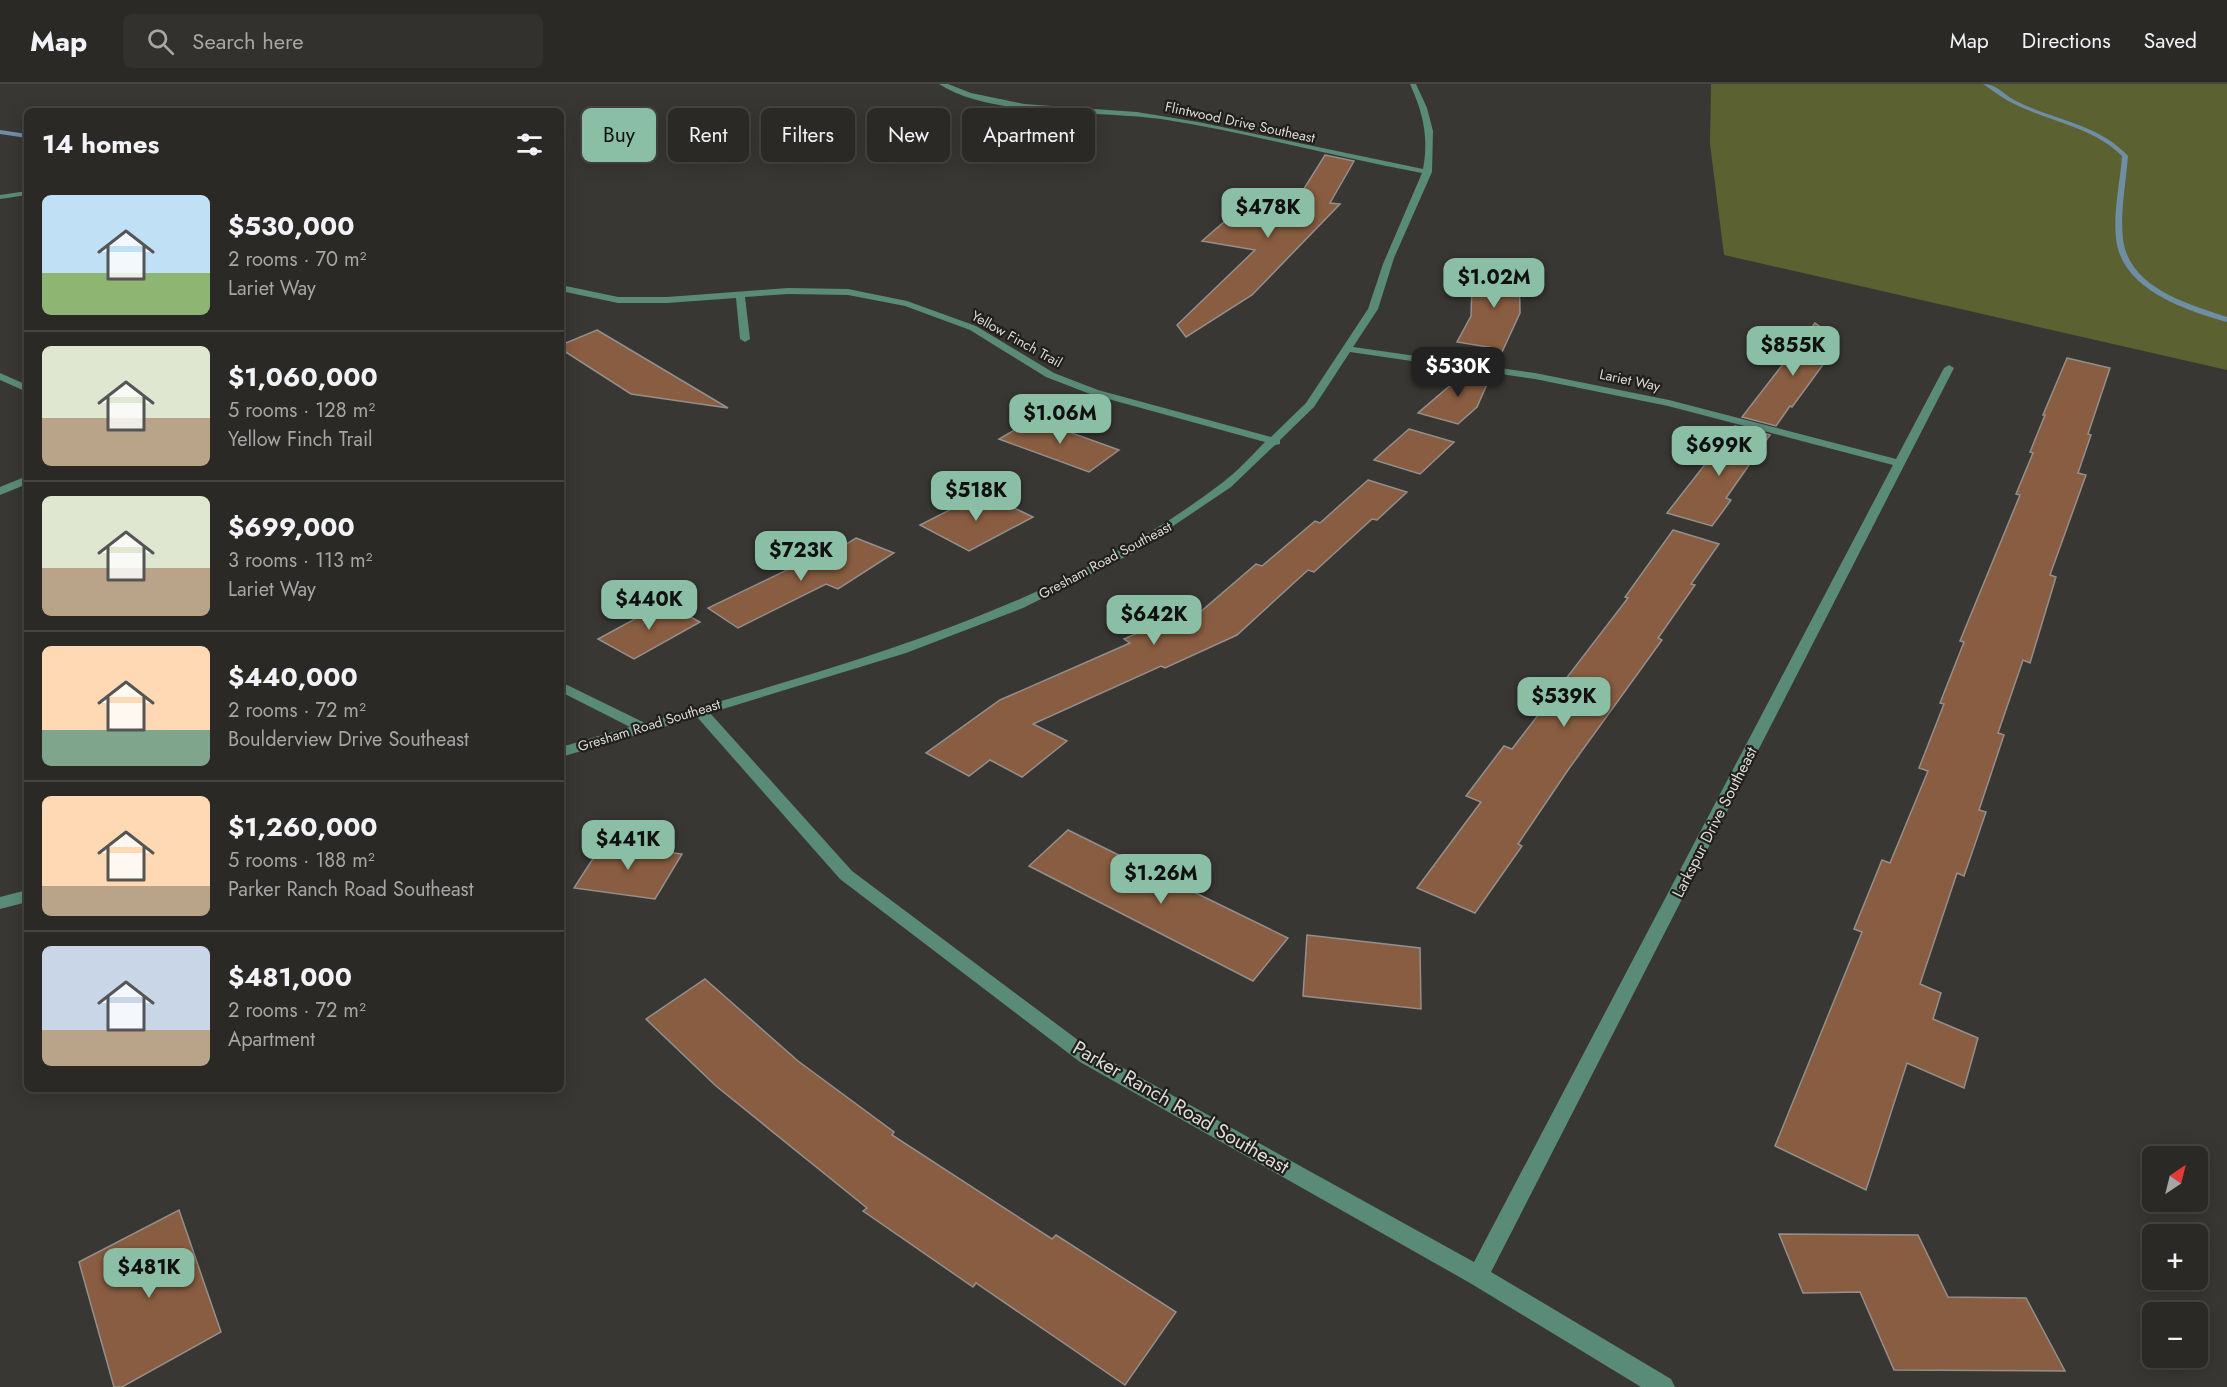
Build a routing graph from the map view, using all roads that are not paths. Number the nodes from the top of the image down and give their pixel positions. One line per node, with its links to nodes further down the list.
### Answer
1 (942, 84): 3 (street, Flintwood Drive Southeast)
2 (1413, 84): 3 (street, Gresham Road Southeast)
3 (1428, 172): 9 (street, Gresham Road Southeast)
4 (24, 193): 5 (street)
5 (0, 197)
6 (564, 289): 7 (street, Yellow Finch Trail)
7 (740, 295): 8 (street); 13 (street, Yellow Finch Trail)
8 (745, 339)
9 (1349, 349): 13 (street, Gresham Road Southeast); 14 (street, Lariet Way)
10 (1949, 368): 14 (street, Larkspur Drive Southeast)
11 (0, 376): 12 (street)
12 (24, 388)
13 (1276, 442): 18 (street, Gresham Road Southeast)
14 (1900, 463): 23 (street, Larkspur Drive Southeast)
15 (24, 481): 16 (street)
16 (0, 491)
17 (564, 688): 19 (street)
18 (699, 710): 19 (street, Gresham Road Southeast); 23 (street, Parker Ranch Road Southeast)
19 (642, 727): 20 (street, Gresham Road Southeast)
20 (564, 751)
21 (24, 897): 22 (street)
22 (0, 903)
23 (1478, 1276): 24 (street, Parker Ranch Road Southeast)
24 (1663, 1387)

